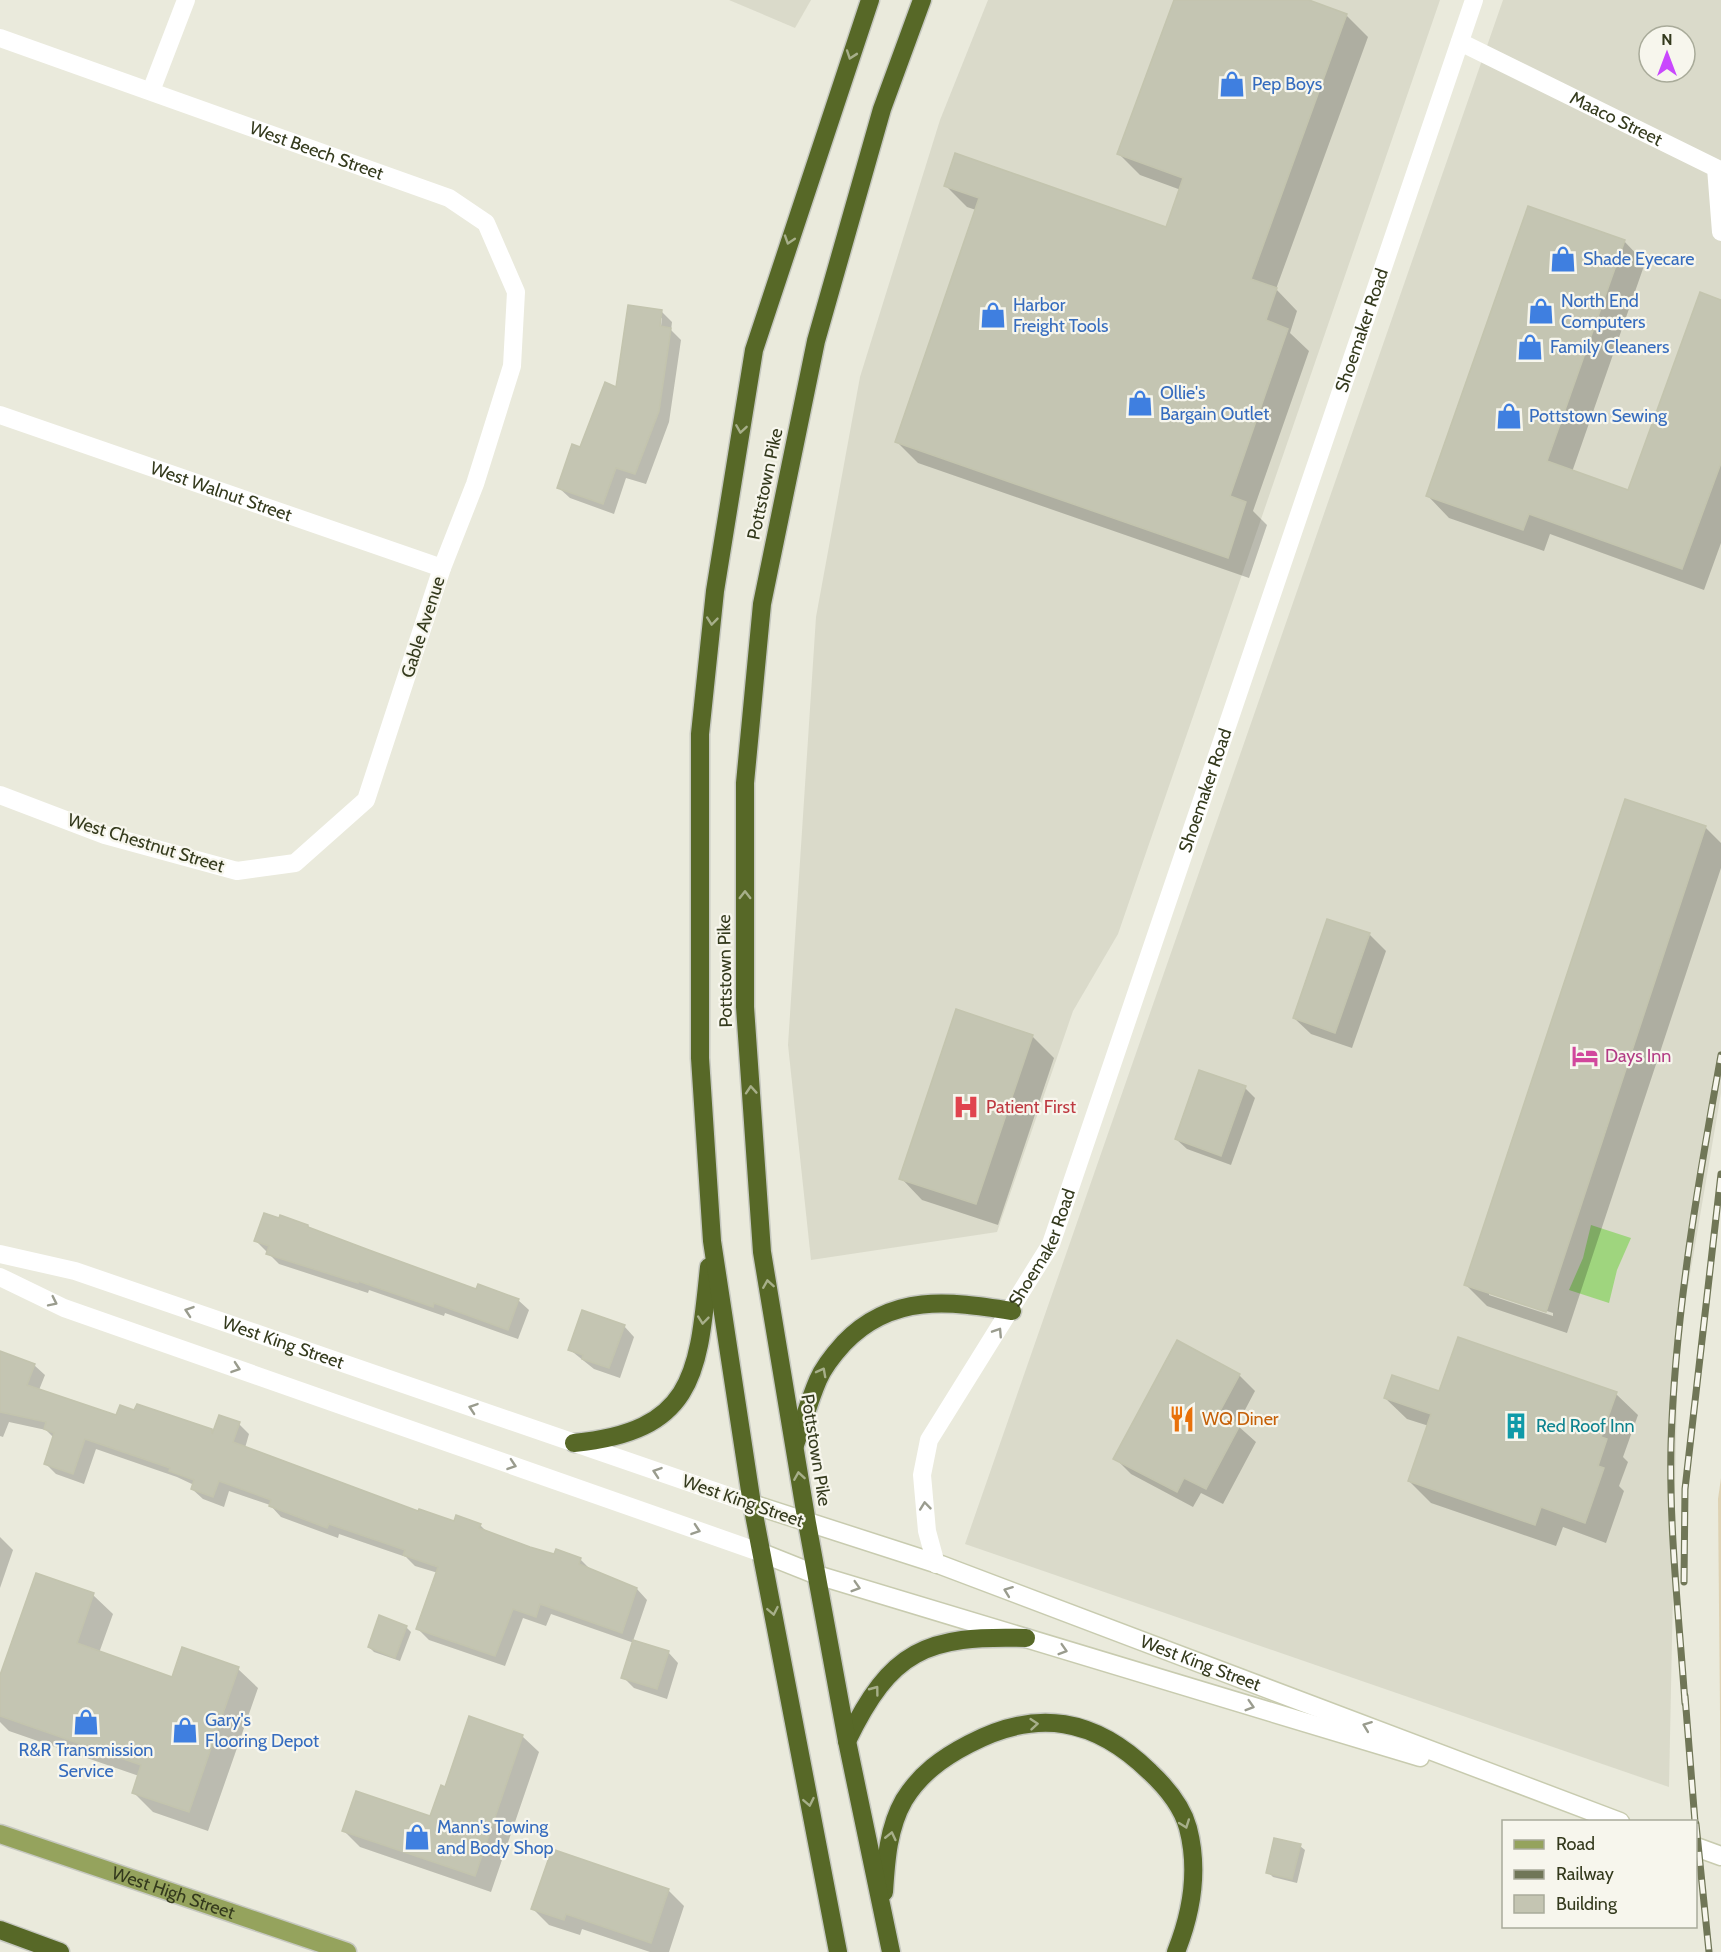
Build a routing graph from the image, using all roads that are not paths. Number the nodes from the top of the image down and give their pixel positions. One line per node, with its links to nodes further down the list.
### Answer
1 (186, 0): 7 (street)
2 (870, 0): 14 (highway, Pottstown Pike, one-way to 14)
3 (922, 0): 19 (highway, Pottstown Pike, one-way to 3)
4 (1474, 0): 6 (street, Shoemaker Road)
5 (0, 38): 7 (street, West Beech Street)
6 (1460, 42): 8 (street, Maaco Street); 17 (street, Shoemaker Road)
7 (151, 90): 9 (street, West Beech Street)
8 (1721, 232)
9 (512, 366): 11 (street, Gable Avenue)
10 (0, 415): 11 (street, West Walnut Street)
11 (442, 568): 13 (street, Gable Avenue)
12 (0, 795): 13 (street, West Chestnut Street)
13 (295, 863)
14 (712, 1241): 18 (highway, one-way to 18); 20 (highway, Pottstown Pike)
15 (0, 1254): 18 (street, West King Street, one-way to 15)
16 (0, 1277): 22 (street, West King Street, one-way to 22)
17 (1012, 1311): 19 (highway, one-way to 17); 23 (street, Shoemaker Road, one-way to 17)
18 (574, 1443): 20 (street, West King Street, one-way to 18)
19 (794, 1446): 21 (highway, Pottstown Pike, one-way to 19)
20 (752, 1504): 21 (street, West King Street); 22 (highway, Pottstown Pike)
21 (807, 1523): 23 (street, West King Street); 24 (highway, Pottstown Pike)
22 (762, 1553): 24 (street, West King Street); 34 (highway, Pottstown Pike, one-way to 34)
23 (936, 1564): 27 (street, West King Street, one-way to 23)
24 (817, 1575): 25 (street, West King Street, one-way to 25); 26 (highway, Pottstown Pike)
25 (1026, 1638): 26 (highway, one-way to 25); 27 (street, West King Street, one-way to 27)
26 (847, 1742): 32 (highway, Pottstown Pike)
27 (1579, 1806): 28 (street, West King Street)
28 (1617, 1820)
29 (0, 1834): 36 (main road, West High Street)
30 (1697, 1848): 31 (street)
31 (1721, 1856)
32 (884, 1924): 37 (highway, Pottstown Pike); 38 (highway, one-way to 38)
33 (0, 1930): 35 (highway)
34 (837, 1945)
35 (60, 1952)
36 (347, 1952)
37 (891, 1952)
38 (1176, 1952)

